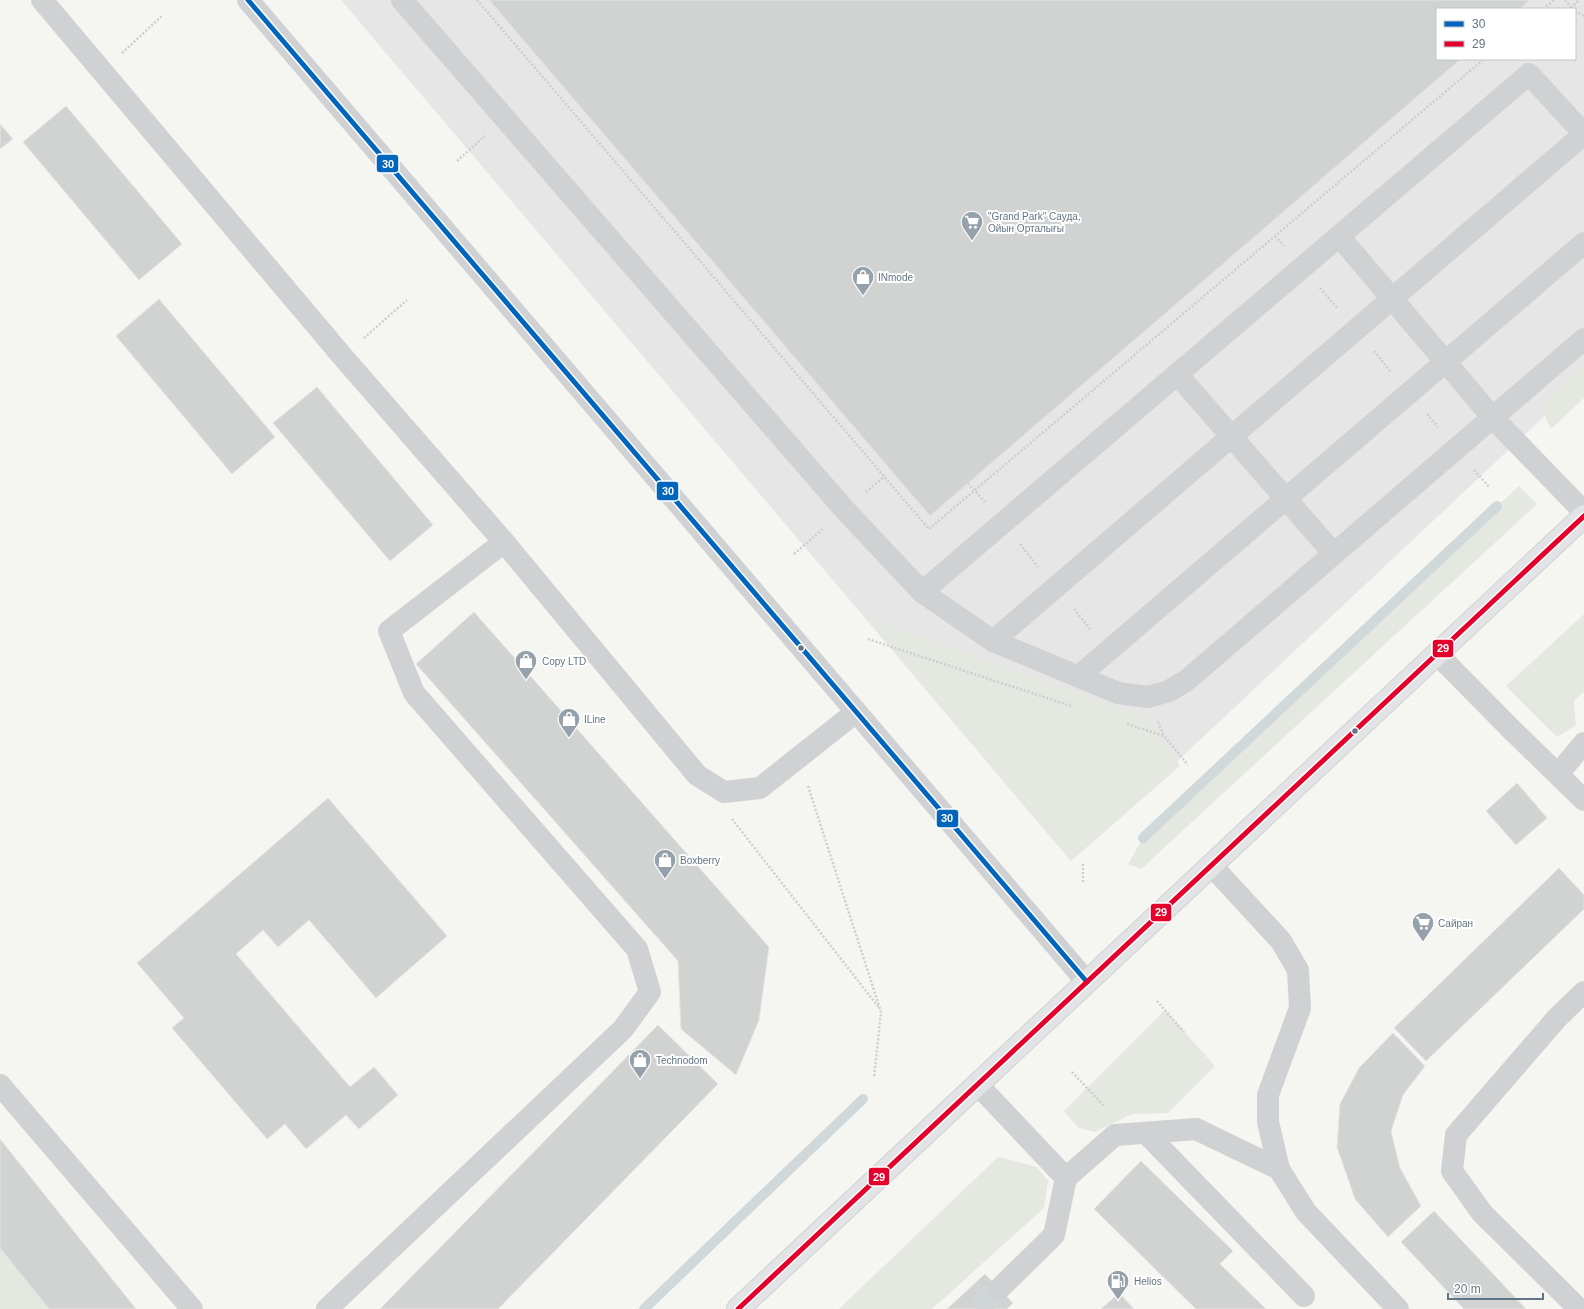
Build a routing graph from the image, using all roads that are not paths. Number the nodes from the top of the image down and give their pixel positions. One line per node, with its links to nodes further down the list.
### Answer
1 (42, 0): 16 (street)
2 (248, 0): 22 (street)
3 (402, 0): 18 (street)
4 (1584, 134): 5 (street); 7 (street)
5 (1339, 236): 7 (street); 10 (street)
6 (1584, 243): 9 (street)
7 (1392, 298): 9 (street); 12 (street)
8 (1584, 339): 11 (street)
9 (1445, 362): 11 (street); 13 (street)
10 (1177, 374): 12 (street); 18 (street)
11 (1493, 418): 14 (street); 17 (street)
12 (1231, 437): 13 (street); 19 (street)
13 (1286, 499): 17 (street); 21 (street)
14 (1584, 512)
15 (1584, 516): 20 (main road)
16 (504, 542): 22 (street); 37 (street)
17 (1334, 554): 21 (street)
18 (922, 592): 19 (street)
19 (993, 641): 21 (street)
20 (1437, 654): 24 (street); 26 (main road)
21 (1079, 676)
22 (856, 712): 27 (street)
23 (1584, 744): 24 (street)
24 (1558, 774): 25 (street)
25 (1584, 800)
26 (1211, 865): 27 (main road); 32 (street)
27 (1087, 982): 30 (main road)
28 (1584, 992): 40 (street)
29 (0, 1085): 36 (street)
30 (978, 1085): 33 (street); 38 (main road)
31 (1146, 1133): 32 (street); 33 (street); 35 (street)
32 (1279, 1169): 39 (street)
33 (1066, 1178): 34 (street)
34 (999, 1289)
35 (1304, 1296)
36 (192, 1309)
37 (327, 1309)
38 (738, 1309)
39 (1398, 1309)
40 (1579, 1309)

